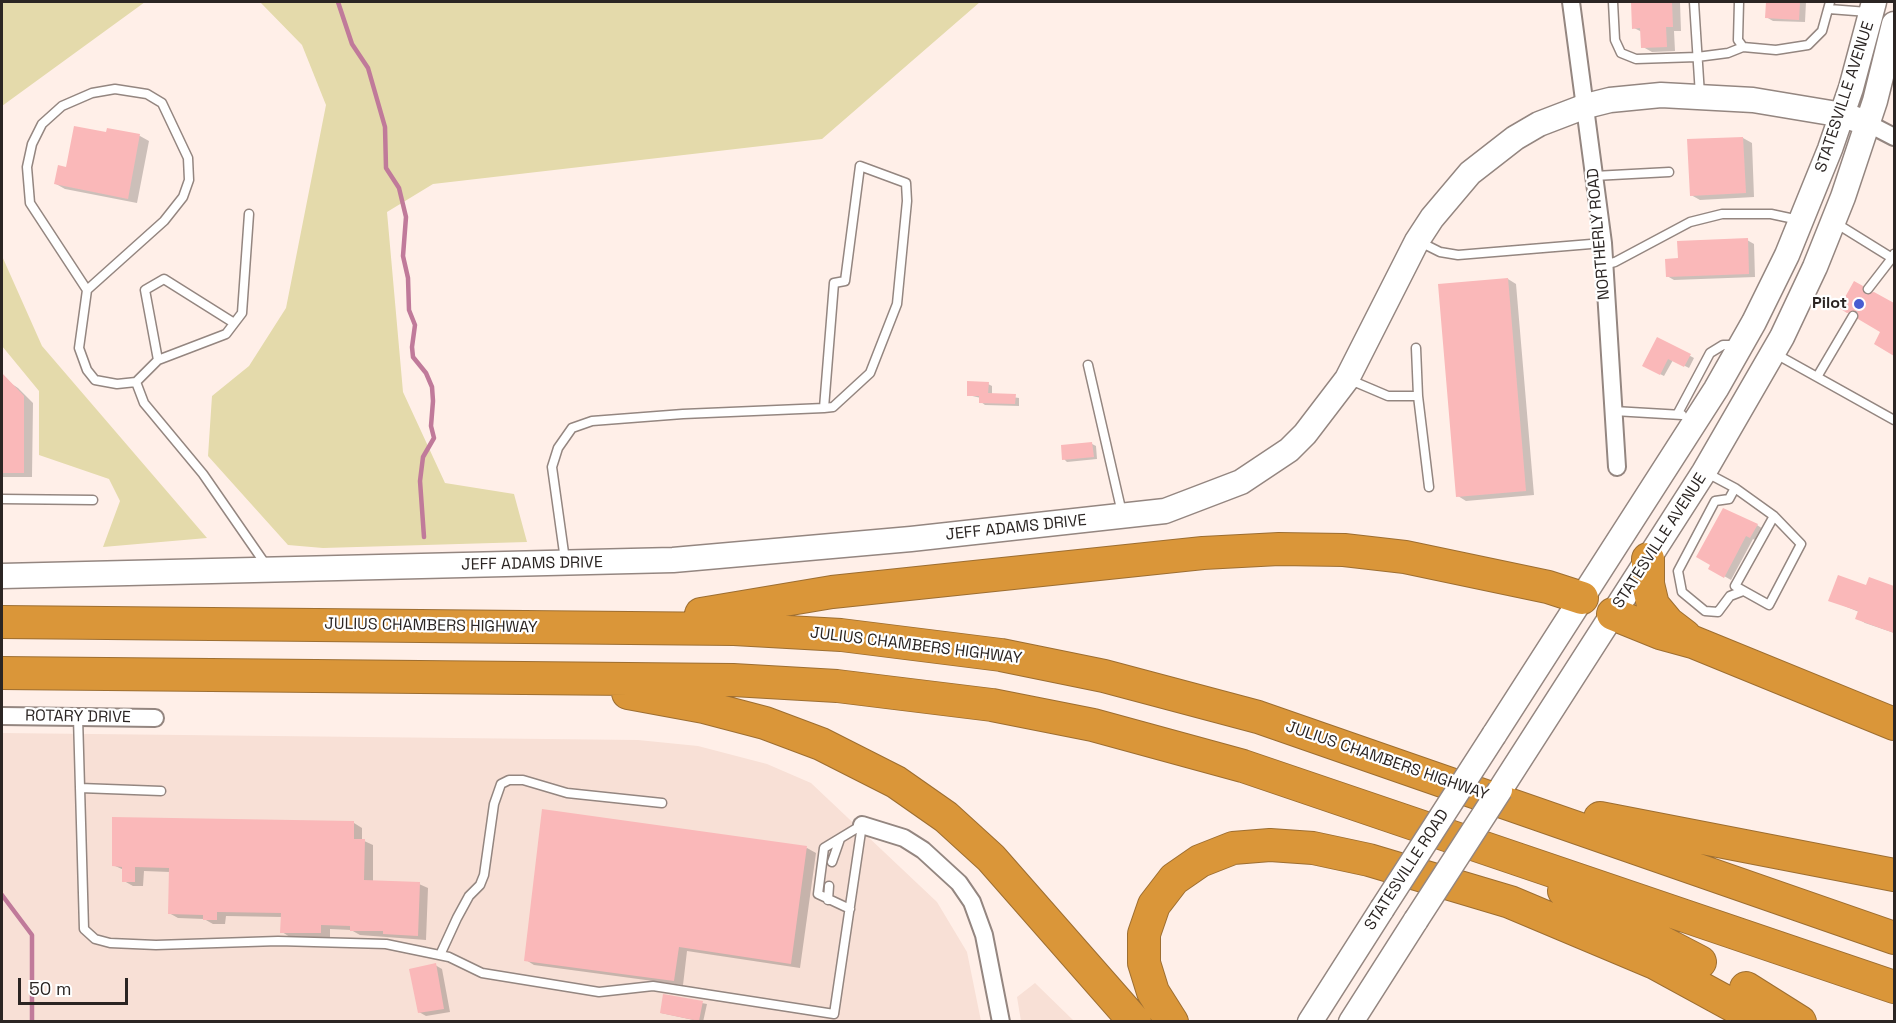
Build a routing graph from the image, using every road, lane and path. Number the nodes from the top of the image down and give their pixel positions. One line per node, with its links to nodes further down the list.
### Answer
1 (1571, 2): 11 (street, NORTHERLY ROAD)
2 (1613, 2): 9 (lane)
3 (1694, 2): 9 (lane)
4 (1739, 2): 8 (lane)
5 (1830, 5): 6 (lane); 8 (lane)
6 (1873, 7): 12 (main road, STATESVILLE AVENUE)
7 (1894, 24): 13 (main road, STATESVILLE AVENUE)
8 (1743, 47): 9 (lane)
9 (1697, 57): 10 (lane)
10 (1700, 96): 11 (main road, JEFF ADAMS DRIVE); 12 (main road, JEFF ADAMS DRIVE)
11 (1586, 106): 16 (street, NORTHERLY ROAD); 20 (main road, JEFF ADAMS DRIVE)
12 (1843, 115): 13 (main road, JEFF ADAMS DRIVE); 18 (main road, STATESVILLE AVENUE)
13 (1868, 123): 14 (street); 19 (main road, STATESVILLE AVENUE)
14 (1894, 137)
15 (1669, 172): 16 (lane)
16 (1594, 176): 21 (street, NORTHERLY ROAD)
17 (249, 214): 27 (lane)
18 (1802, 221): 23 (lane); 38 (main road, STATESVILLE AVENUE)
19 (1834, 222): 22 (lane); 29 (main road, STATESVILLE AVENUE)
20 (1417, 241): 21 (lane); 33 (main road, JEFF ADAMS DRIVE)
21 (1602, 243): 23 (street, NORTHERLY ROAD)
22 (1893, 256): 24 (lane)
23 (1603, 265): 37 (street, NORTHERLY ROAD)
24 (1868, 289)
25 (87, 290): 25 (lane); 34 (lane)
26 (1853, 316): 32 (lane)
27 (234, 323): 30 (lane); 30 (lane)
28 (1416, 348): 35 (lane)
29 (1774, 353): 32 (lane); 41 (main road, STATESVILLE AVENUE)
30 (158, 360): 34 (lane)
31 (1088, 365): 46 (lane)
32 (1817, 377): 39 (lane)
33 (1347, 379): 35 (lane); 46 (main road, JEFF ADAMS DRIVE)
34 (136, 382): 50 (lane)
35 (1418, 396): 42 (lane)
36 (824, 408): 36 (lane); 49 (lane)
37 (1614, 411): 38 (lane); 40 (street, NORTHERLY ROAD)
38 (1687, 416): 53 (main road, STATESVILLE AVENUE)
39 (1894, 420)
40 (1617, 467)
41 (1704, 472): 43 (lane); 48 (main road, STATESVILLE AVENUE)
42 (1429, 486)
43 (1735, 488): 47 (lane); 52 (lane)
44 (2, 499): 45 (lane)
45 (93, 500)
46 (1123, 516): 49 (main road, JEFF ADAMS DRIVE)
47 (1774, 516): 52 (lane); 52 (lane)
48 (1648, 559): 54 (main road, STATESVILLE AVENUE); 57 (highway)
49 (566, 563): 50 (main road, JEFF ADAMS DRIVE)
50 (270, 570): 51 (main road, JEFF ADAMS DRIVE)
51 (2, 576)
52 (1743, 591)
53 (1582, 598): 54 (main road); 56 (highway); 82 (main road, STATESVILLE ROAD, bridge)
54 (1613, 614): 57 (highway); 83 (main road, STATESVILLE AVENUE, bridge)
55 (2, 622): 56 (highway, JULIUS CHAMBERS HIGHWAY)
56 (620, 627): 66 (highway, JULIUS CHAMBERS HIGHWAY)
57 (1693, 642): 63 (highway)
58 (2, 672): 59 (highway)
59 (538, 677): 70 (highway); 80 (highway)
60 (2, 716): 61 (street, ROTARY DRIVE)
61 (78, 717): 62 (street, ROTARY DRIVE); 64 (lane)
62 (155, 718)
63 (1888, 723)
64 (80, 788): 65 (lane); 77 (lane)
65 (161, 791)
66 (1490, 795): 72 (highway); 76 (highway, JULIUS CHAMBERS HIGHWAY)
67 (662, 803): 77 (lane)
68 (862, 825): 69 (lane); 75 (lane); 79 (street)
69 (840, 839): 71 (lane); 74 (lane)
70 (1461, 839): 78 (highway); 85 (highway)
71 (832, 862)
72 (1894, 875)
73 (829, 886): 74 (lane)
74 (828, 900): 75 (lane)
75 (850, 909): 77 (lane)
76 (1894, 938)
77 (440, 956)
78 (1894, 987)
79 (1001, 1022)
80 (1135, 1022)
81 (1172, 1022): 84 (highway)
82 (1310, 1022)
83 (1351, 1022)
84 (1763, 1022)
85 (1800, 1022)

